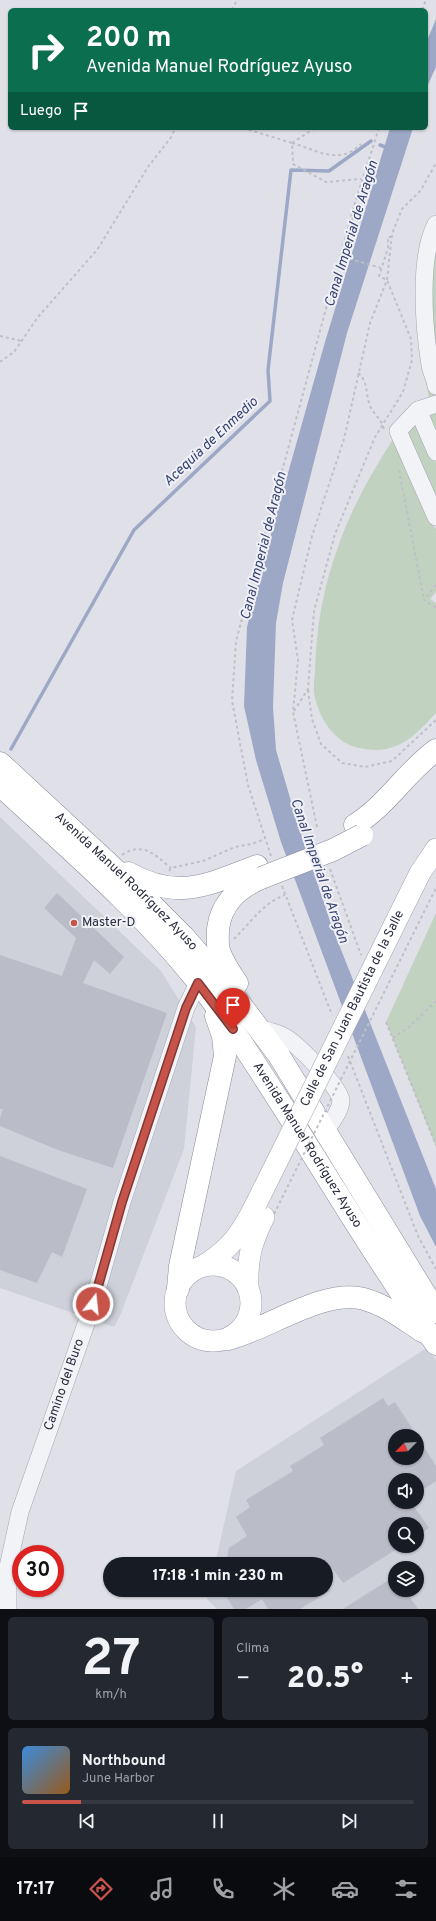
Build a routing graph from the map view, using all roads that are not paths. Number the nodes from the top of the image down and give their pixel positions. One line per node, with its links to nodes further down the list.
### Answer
1 (436, 224): 2 (street)
2 (436, 383)
3 (436, 404): 4 (street)
4 (418, 410): 5 (street); 6 (street)
5 (436, 452)
6 (436, 517)
7 (436, 750): 11 (highway)
8 (0, 762): 13 (highway, Avenida Manuel Rodríguez Ayuso)
9 (436, 763): 11 (highway)
10 (1, 786): 16 (highway, Avenida Manuel Rodríguez Ayuso)
11 (358, 830): 14 (highway, bridge)
12 (436, 849): 15 (main road, Calle de San Juan Bautista de la Salle)
13 (110, 863): 14 (highway); 18 (highway, Avenida Manuel Rodríguez Ayuso)
14 (268, 871): 17 (highway)
15 (431, 878): 20 (main road, Calle de San Juan Bautista de la Salle, bridge)
16 (204, 990): 23 (highway); 26 (highway, Avenida Manuel Rodríguez Ayuso); 27 (street, Camino del Buro)
17 (266, 1030): 18 (highway); 19 (street)
18 (278, 1054): 19 (highway, Avenida Manuel Rodríguez Ayuso)
19 (325, 1131): 24 (highway, Avenida Manuel Rodríguez Ayuso)
20 (265, 1209): 21 (main road, Calle de San Juan Bautista de la Salle); 22 (main road, Calle de San Juan Bautista de la Salle)
21 (203, 1266): 22 (main road); 23 (main road)
22 (248, 1288): 25 (main road)
23 (178, 1289): 25 (main road)
24 (436, 1312)
25 (228, 1339): 26 (highway)
26 (433, 1340)
27 (8, 1609)

